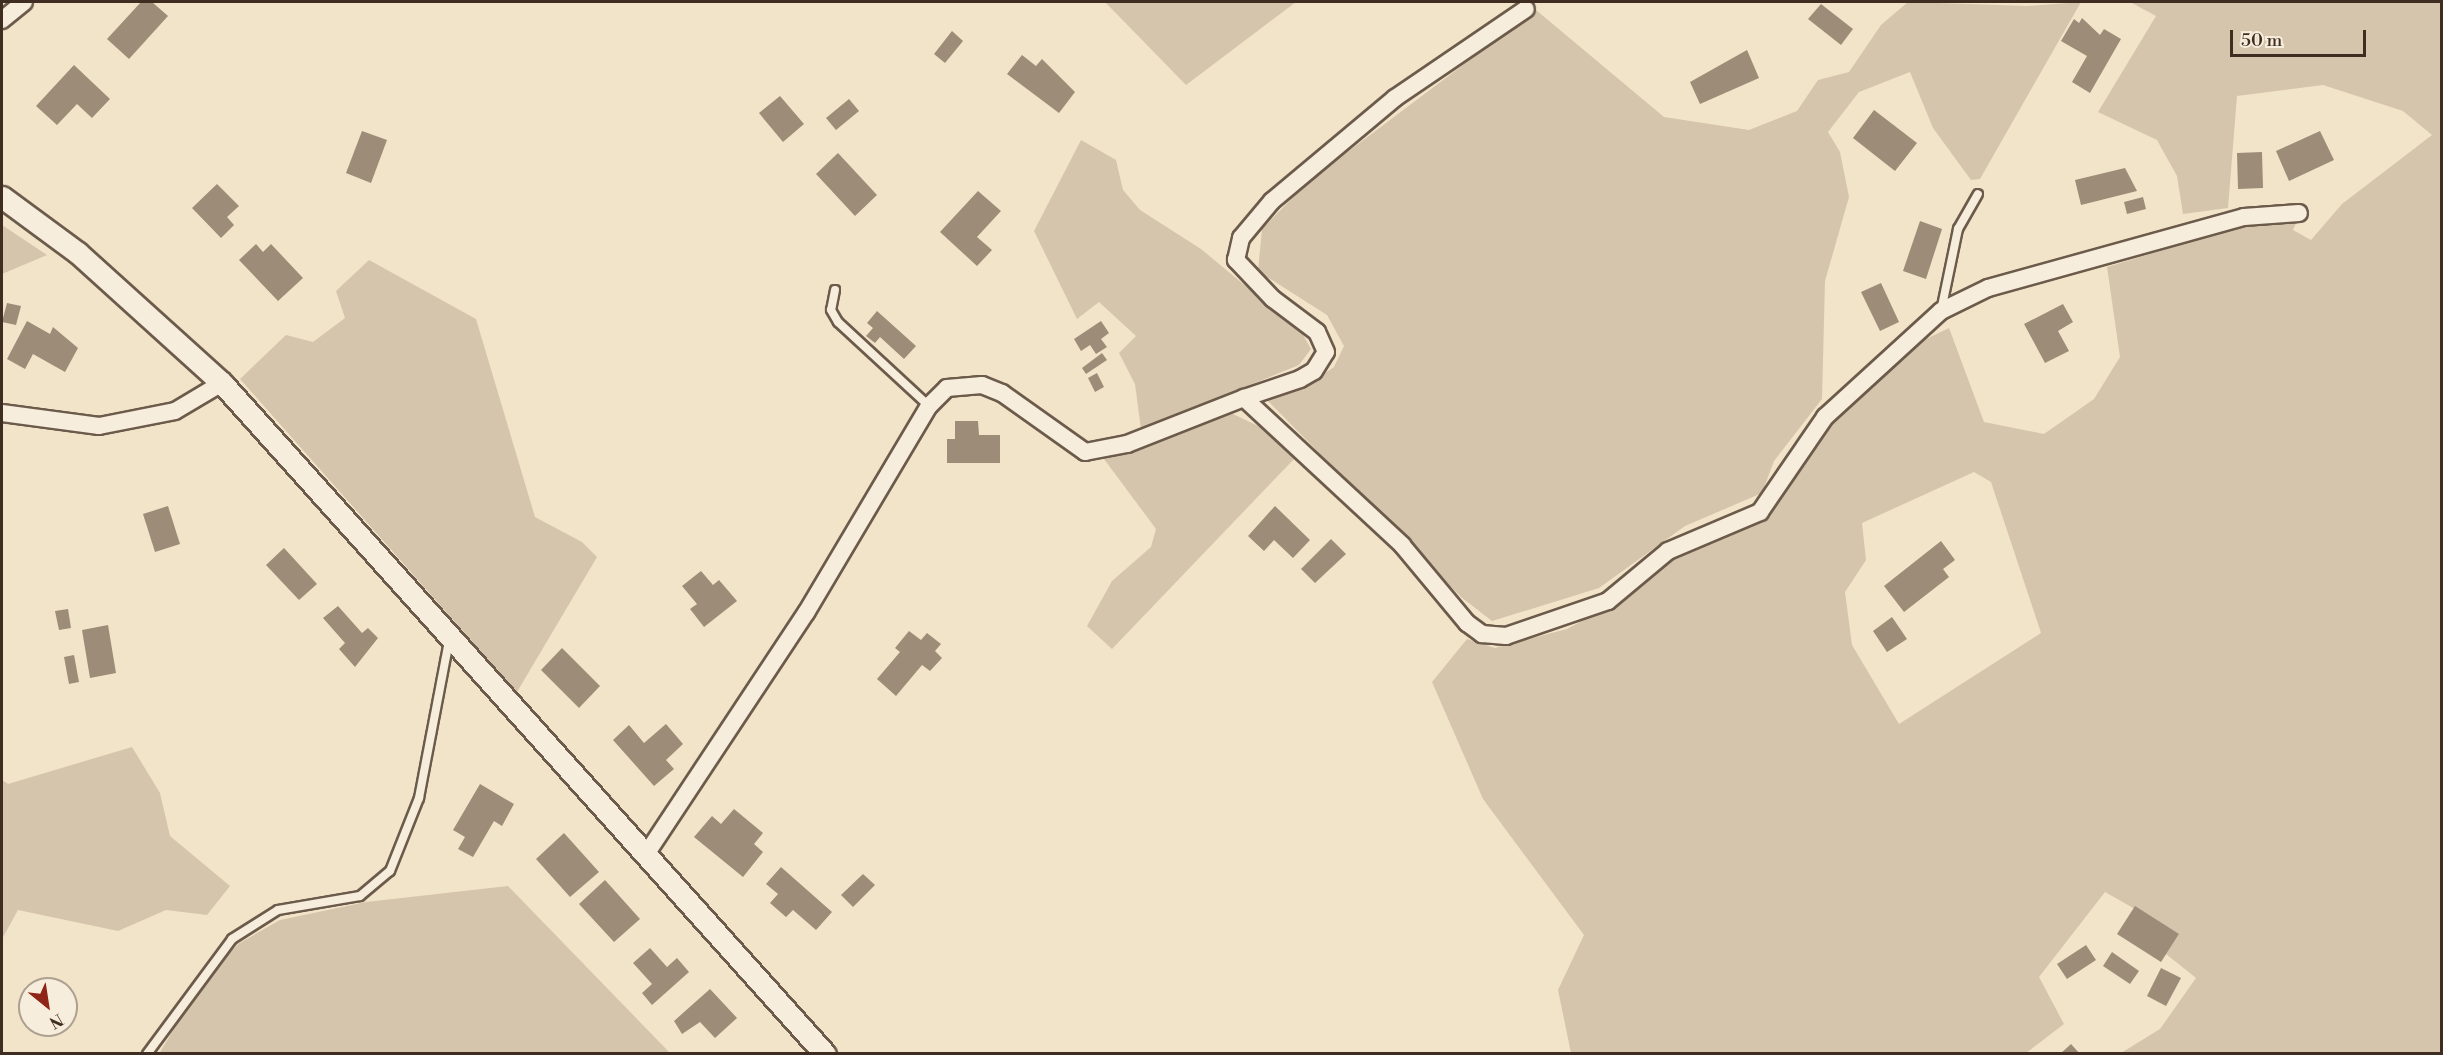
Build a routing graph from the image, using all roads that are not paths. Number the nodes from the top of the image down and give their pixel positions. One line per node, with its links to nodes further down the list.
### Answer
1 (24, 2): 3 (street)
2 (1526, 9): 10 (street)
3 (2, 20)
4 (1978, 194): 8 (lane)
5 (2, 197): 9 (street)
6 (2299, 213): 8 (street)
7 (835, 290): 11 (lane)
8 (1941, 311): 10 (street)
9 (222, 383): 12 (street); 13 (street)
10 (1244, 399): 11 (street)
11 (929, 406): 14 (street)
12 (2, 412)
13 (450, 634): 14 (street); 15 (lane)
14 (647, 853): 16 (street)
15 (147, 1053)
16 (825, 1053)

